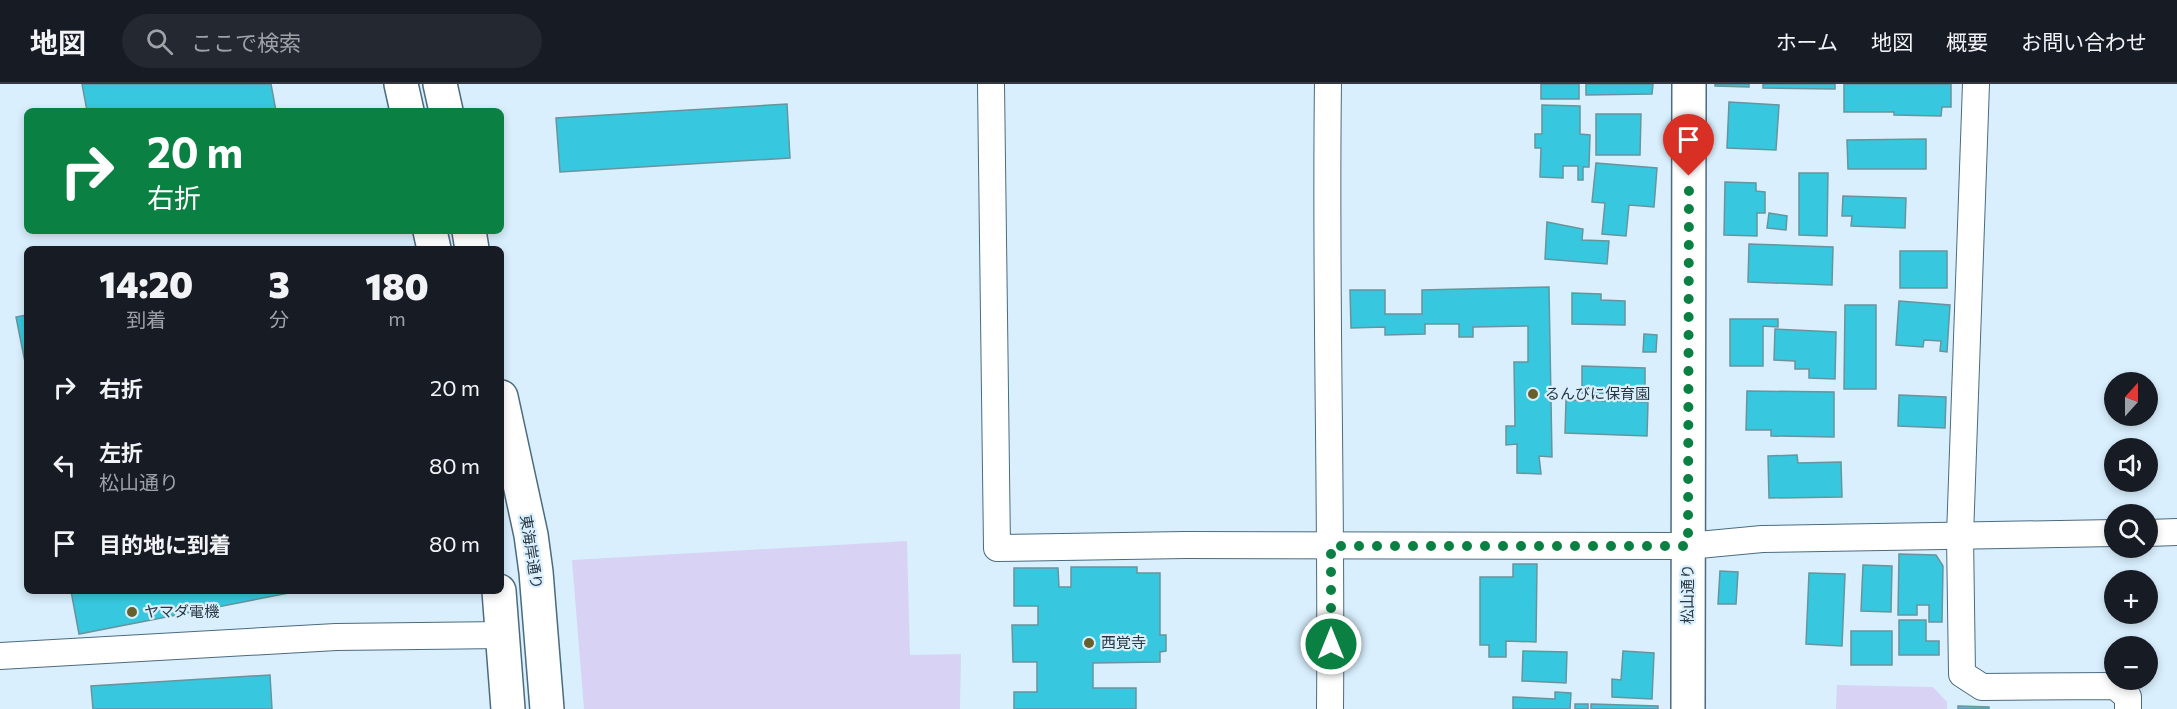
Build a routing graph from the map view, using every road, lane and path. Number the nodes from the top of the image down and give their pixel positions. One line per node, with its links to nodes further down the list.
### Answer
1 (401, 84): 7 (street)
2 (440, 84): 8 (street)
3 (991, 84): 14 (street)
4 (1328, 84): 14 (street)
5 (1689, 84): 15 (street, 松山通り)
6 (1977, 84): 13 (street)
7 (406, 108)
8 (445, 108)
9 (504, 411): 20 (street, 東海岸通り)
10 (2177, 532): 12 (street)
11 (2104, 533): 13 (street)
12 (2158, 533)
13 (1960, 536): 15 (street); 23 (street)
14 (1331, 546): 15 (street); 21 (street)
15 (1688, 546): 22 (street, 松山通り)
16 (499, 594): 17 (street)
17 (503, 635): 18 (street); 19 (street)
18 (0, 656)
19 (508, 709)
20 (547, 709)
21 (1330, 709)
22 (1688, 709)
23 (2128, 709)

